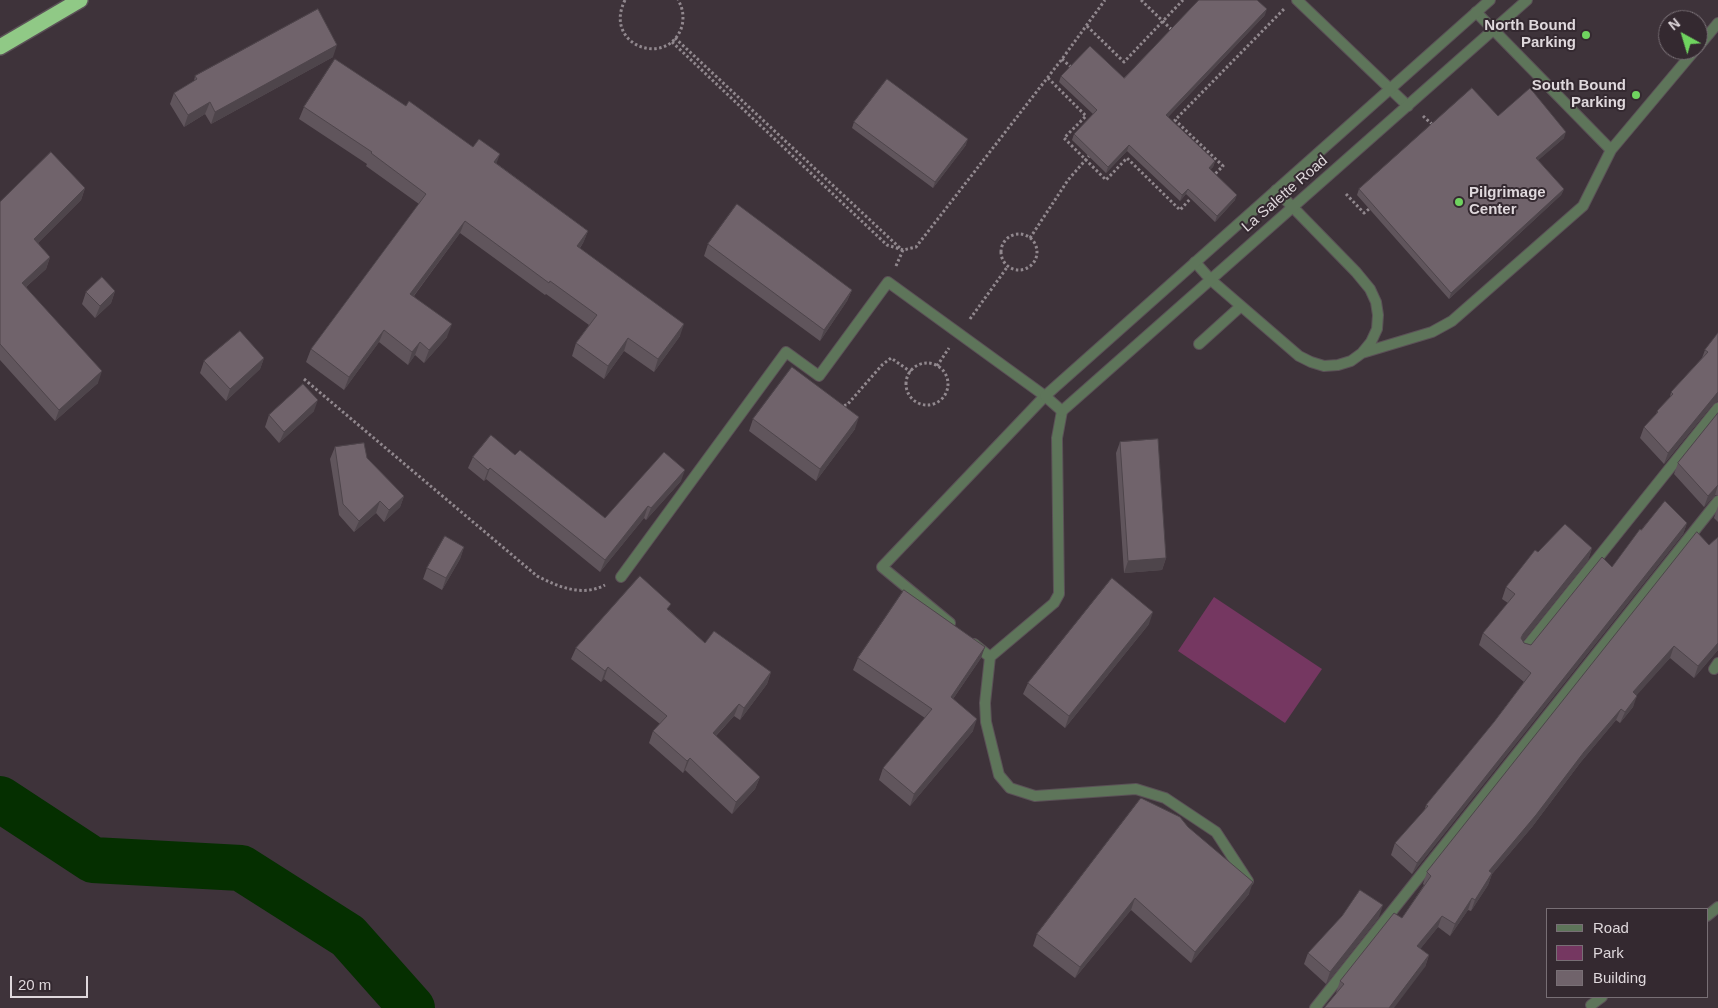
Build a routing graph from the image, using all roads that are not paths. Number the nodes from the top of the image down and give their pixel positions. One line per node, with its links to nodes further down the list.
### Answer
1 (80, 0): 9 (highway)
2 (1297, 0): 11 (street)
3 (1490, 0): 5 (street, La Salette Road)
4 (1527, 0): 7 (street, La Salette Road)
5 (1476, 12): 7 (street); 11 (street, La Salette Road)
6 (1718, 23): 8 (street)
7 (1493, 30): 12 (street, La Salette Road); 13 (street)
8 (1708, 35)
9 (0, 47)
10 (1687, 60): 13 (street)
11 (1390, 89): 12 (street); 14 (street, La Salette Road)
12 (1408, 106): 15 (street, La Salette Road)
13 (1611, 150): 20 (street)
14 (1276, 190): 15 (street); 16 (street, La Salette Road)
15 (1294, 206): 17 (street, La Salette Road); 20 (street)
16 (1195, 262): 17 (street); 21 (street, La Salette Road)
17 (1211, 280): 18 (street); 23 (street, La Salette Road)
18 (1241, 306): 19 (street); 20 (street)
19 (1199, 344)
20 (1362, 353)
21 (1045, 396): 23 (street); 25 (street); 27 (street, La Salette Road)
22 (1718, 408): 26 (street)
23 (1062, 410): 27 (street)
24 (1718, 501): 31 (street)
25 (621, 577)
26 (1524, 650)
27 (990, 657): 28 (street)
28 (1248, 881)
29 (1601, 998): 30 (street)
30 (1591, 1005)
31 (1315, 1008)

